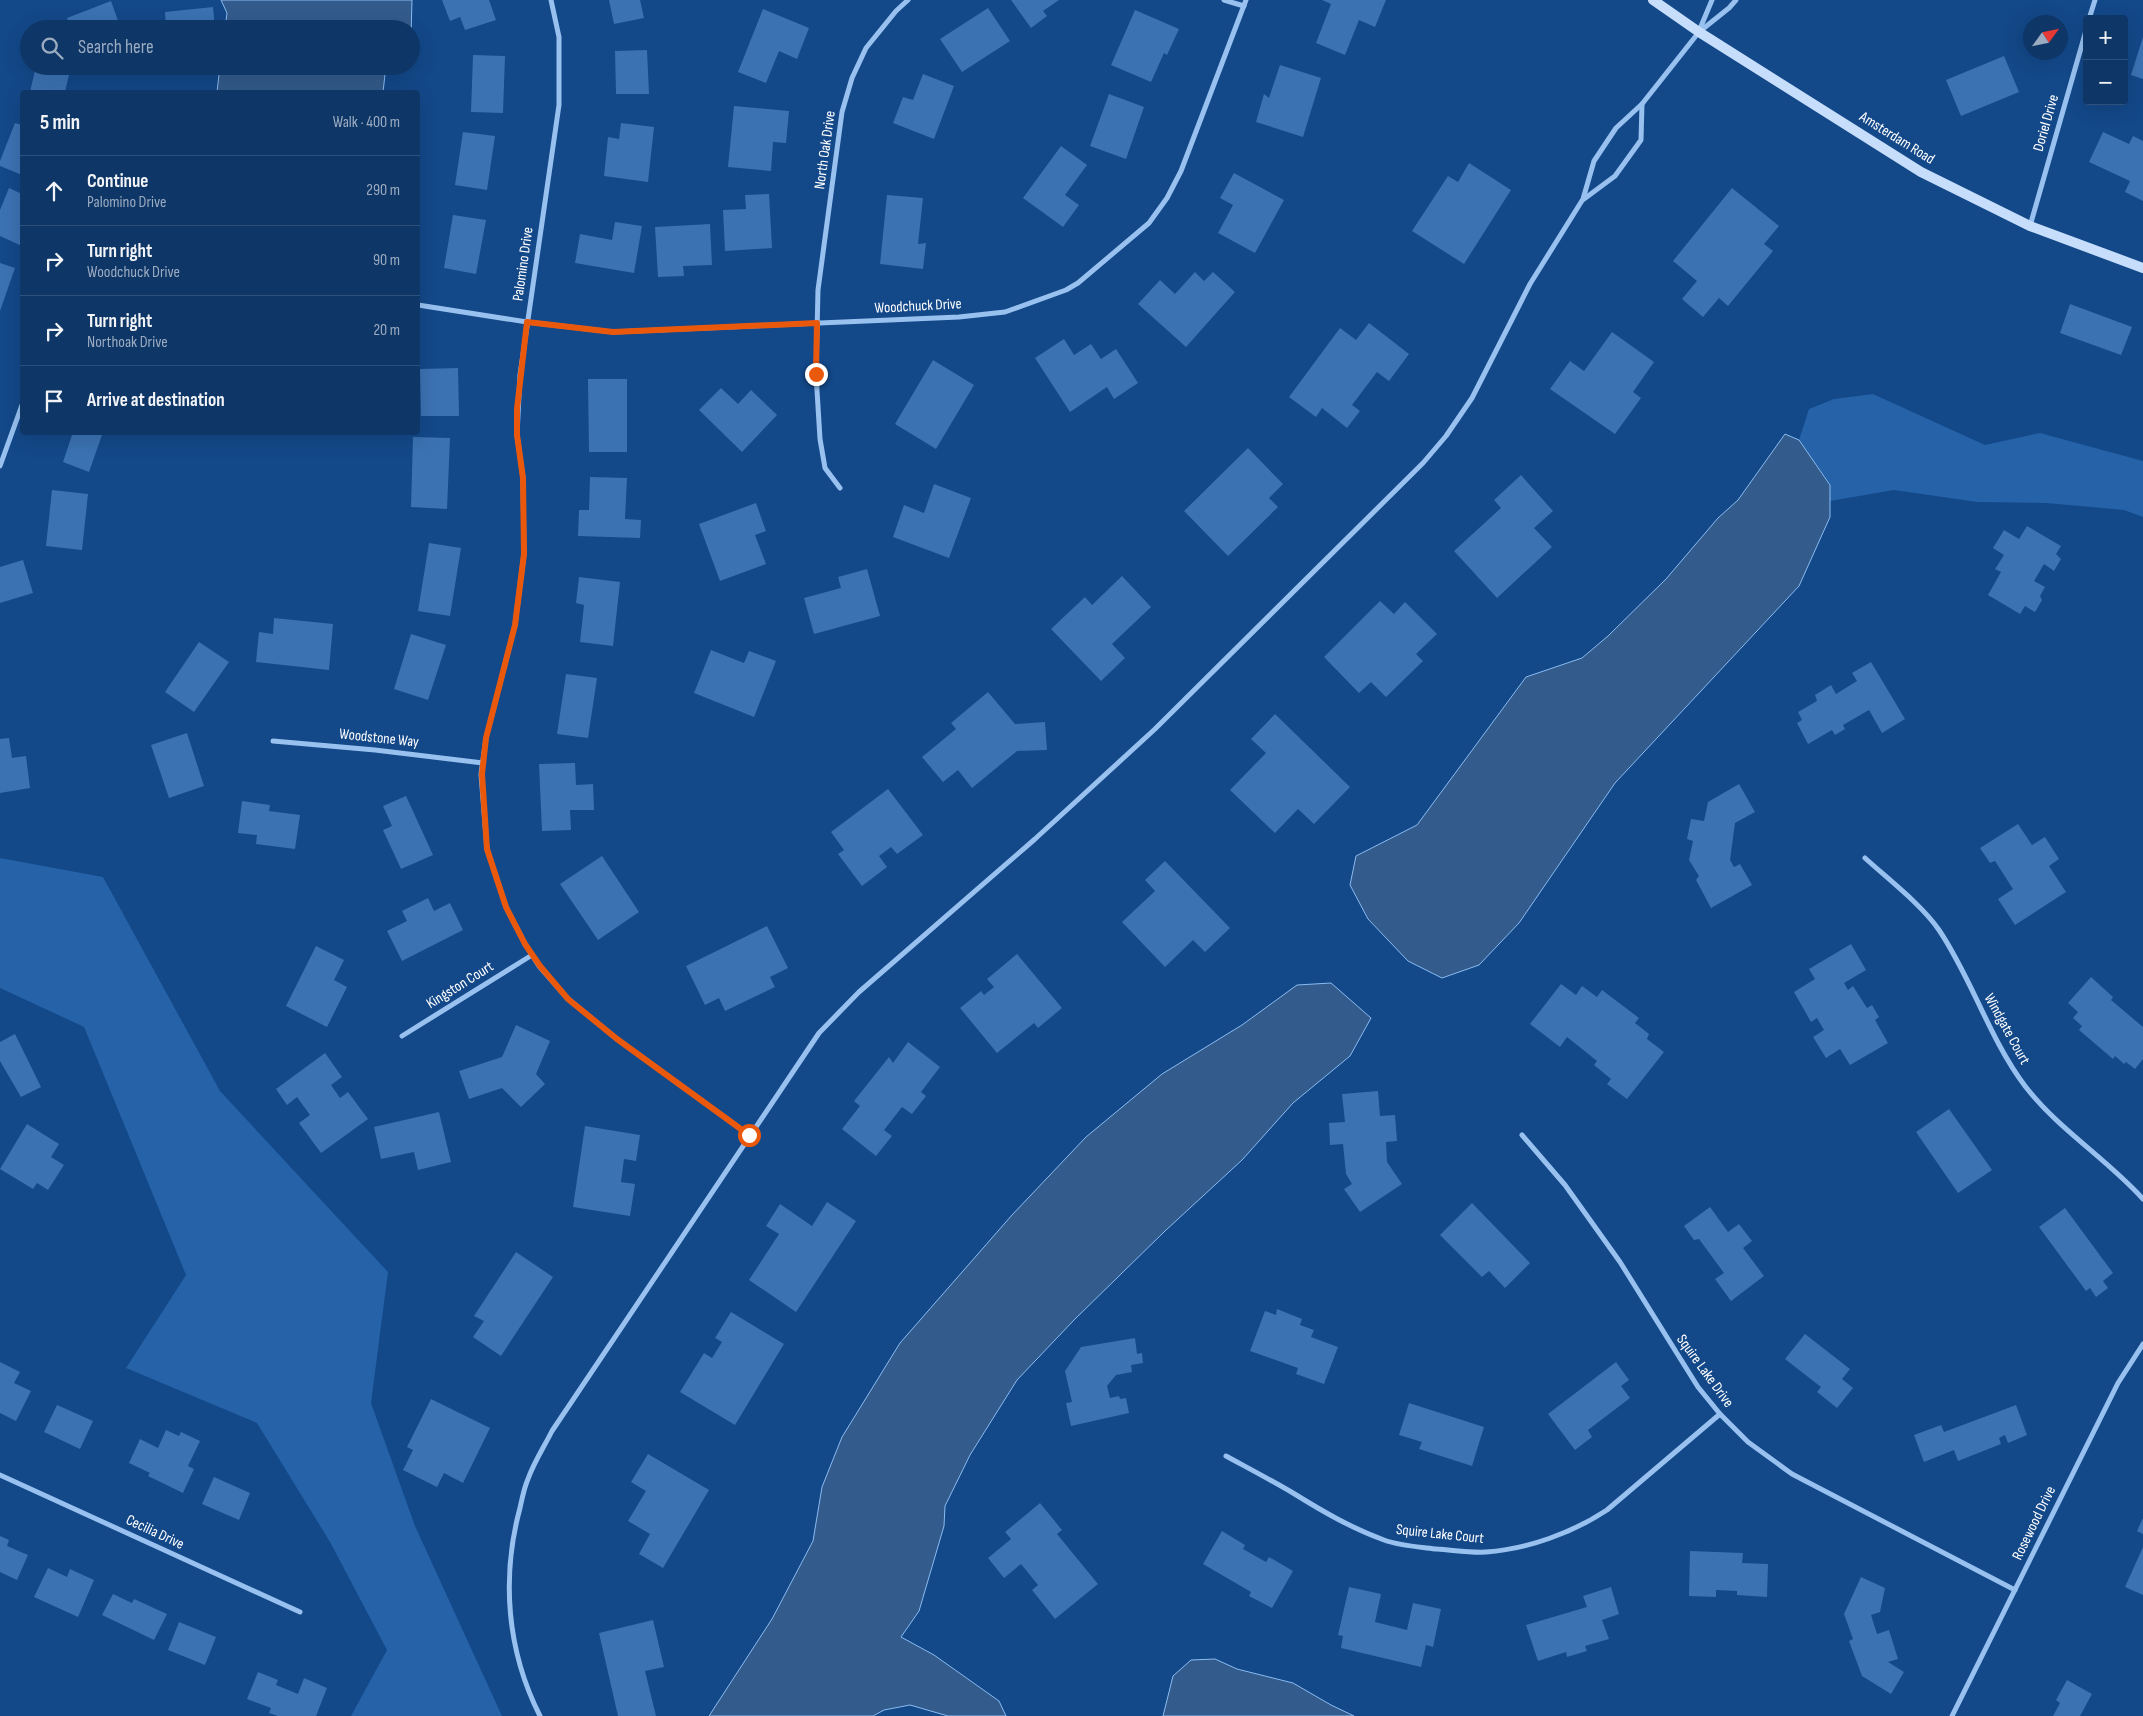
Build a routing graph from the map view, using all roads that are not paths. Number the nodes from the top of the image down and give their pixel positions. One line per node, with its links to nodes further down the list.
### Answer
1 (551, 0): 18 (street, Palomino Drive)
2 (908, 0): 19 (street, North Oak Drive)
3 (1224, 0): 9 (street)
4 (1246, 0): 9 (street, Woodchuck Drive)
5 (1653, 0): 11 (street, Amsterdam Road)
6 (1712, 0): 11 (street)
7 (1736, 0): 11 (street)
8 (2095, 0): 10 (street)
9 (1244, 6): 19 (street, Woodchuck Drive)
10 (2090, 15)
11 (1699, 32): 13 (street); 15 (street, Amsterdam Road)
12 (2083, 41): 15 (street, Doriel Drive)
13 (1642, 104): 14 (street); 14 (street)
14 (1583, 199): 28 (street)
15 (2030, 226): 16 (street, Amsterdam Road)
16 (2143, 268)
17 (420, 305): 18 (street, Woodchuck Drive)
18 (527, 322): 19 (street, Woodchuck Drive); 24 (street, Palomino Drive)
19 (817, 323): 22 (street, North Oak Drive)
20 (20, 411): 21 (street)
21 (0, 466)
22 (840, 488)
23 (273, 741): 24 (street, Woodstone Way)
24 (483, 763): 26 (street, Palomino Drive)
25 (1865, 858): 30 (street, Windgate Court)
26 (532, 955): 27 (street, Kingston Court); 28 (street, Palomino Drive)
27 (402, 1036)
28 (749, 1135): 37 (street)
29 (1522, 1135): 32 (street, Squire Lake Drive)
30 (2143, 1199)
31 (2143, 1344): 35 (street, Rosewood Drive)
32 (1720, 1414): 33 (street, Squire Lake Court); 35 (street, Squire Lake Drive)
33 (1226, 1456)
34 (0, 1475): 36 (street, Cecilia Drive)
35 (2015, 1590): 38 (street, Rosewood Drive)
36 (300, 1612)
37 (540, 1716)
38 (1952, 1716)

